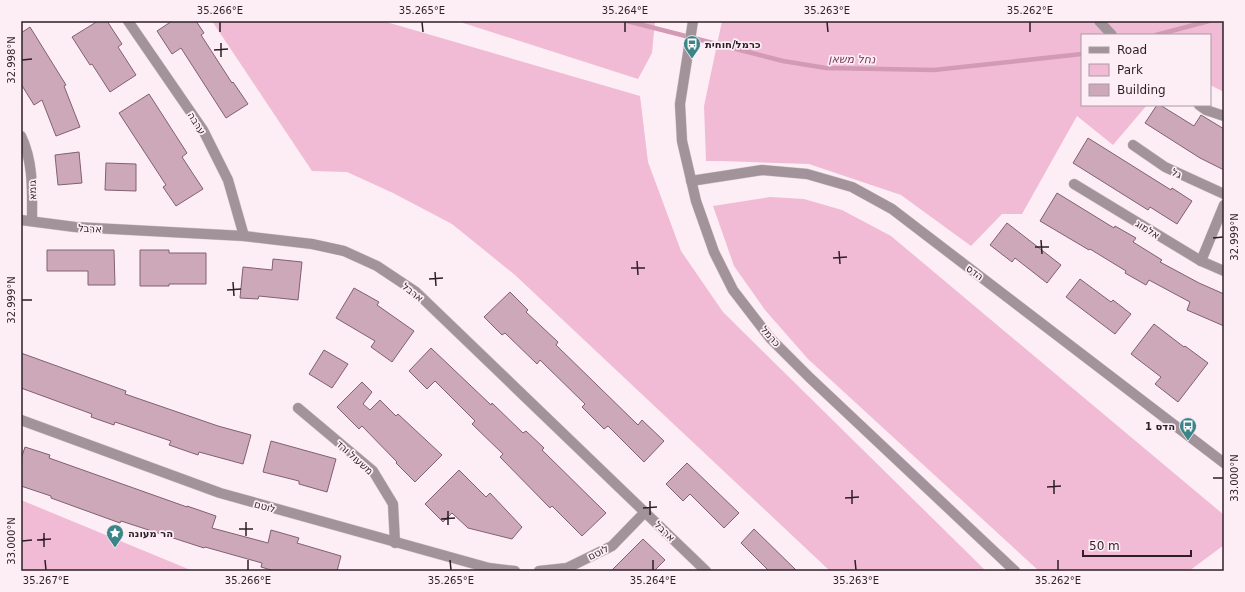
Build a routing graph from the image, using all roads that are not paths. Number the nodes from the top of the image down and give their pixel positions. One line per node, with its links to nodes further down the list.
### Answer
1 (128, 21): 15 (street, ערבה)
2 (693, 21): 9 (street, כרמל)
3 (1099, 21): 4 (street)
4 (1111, 34)
5 (1200, 106): 6 (street)
6 (1224, 116)
7 (21, 136): 14 (street, גומא)
8 (1133, 145): 11 (street, גל)
9 (691, 181): 20 (street, הדס); 26 (street, כרמל)
10 (1074, 184): 16 (street, אלמוג)
11 (1224, 194)
12 (1224, 205): 16 (street)
13 (21, 220): 14 (street, ארבל)
14 (32, 222): 15 (street, ארבל)
15 (244, 236): 21 (street, ארבל)
16 (1201, 261): 17 (street, אלמוג)
17 (1224, 271)
18 (298, 408): 22 (street, משעול ורד)
19 (21, 420): 22 (street, לוטם)
20 (1224, 463)
21 (645, 512): 24 (street, לוטם); 25 (street, ארבל)
22 (395, 542): 23 (street, לוטם)
23 (515, 571)
24 (539, 571)
25 (706, 571)
26 (1015, 571)

